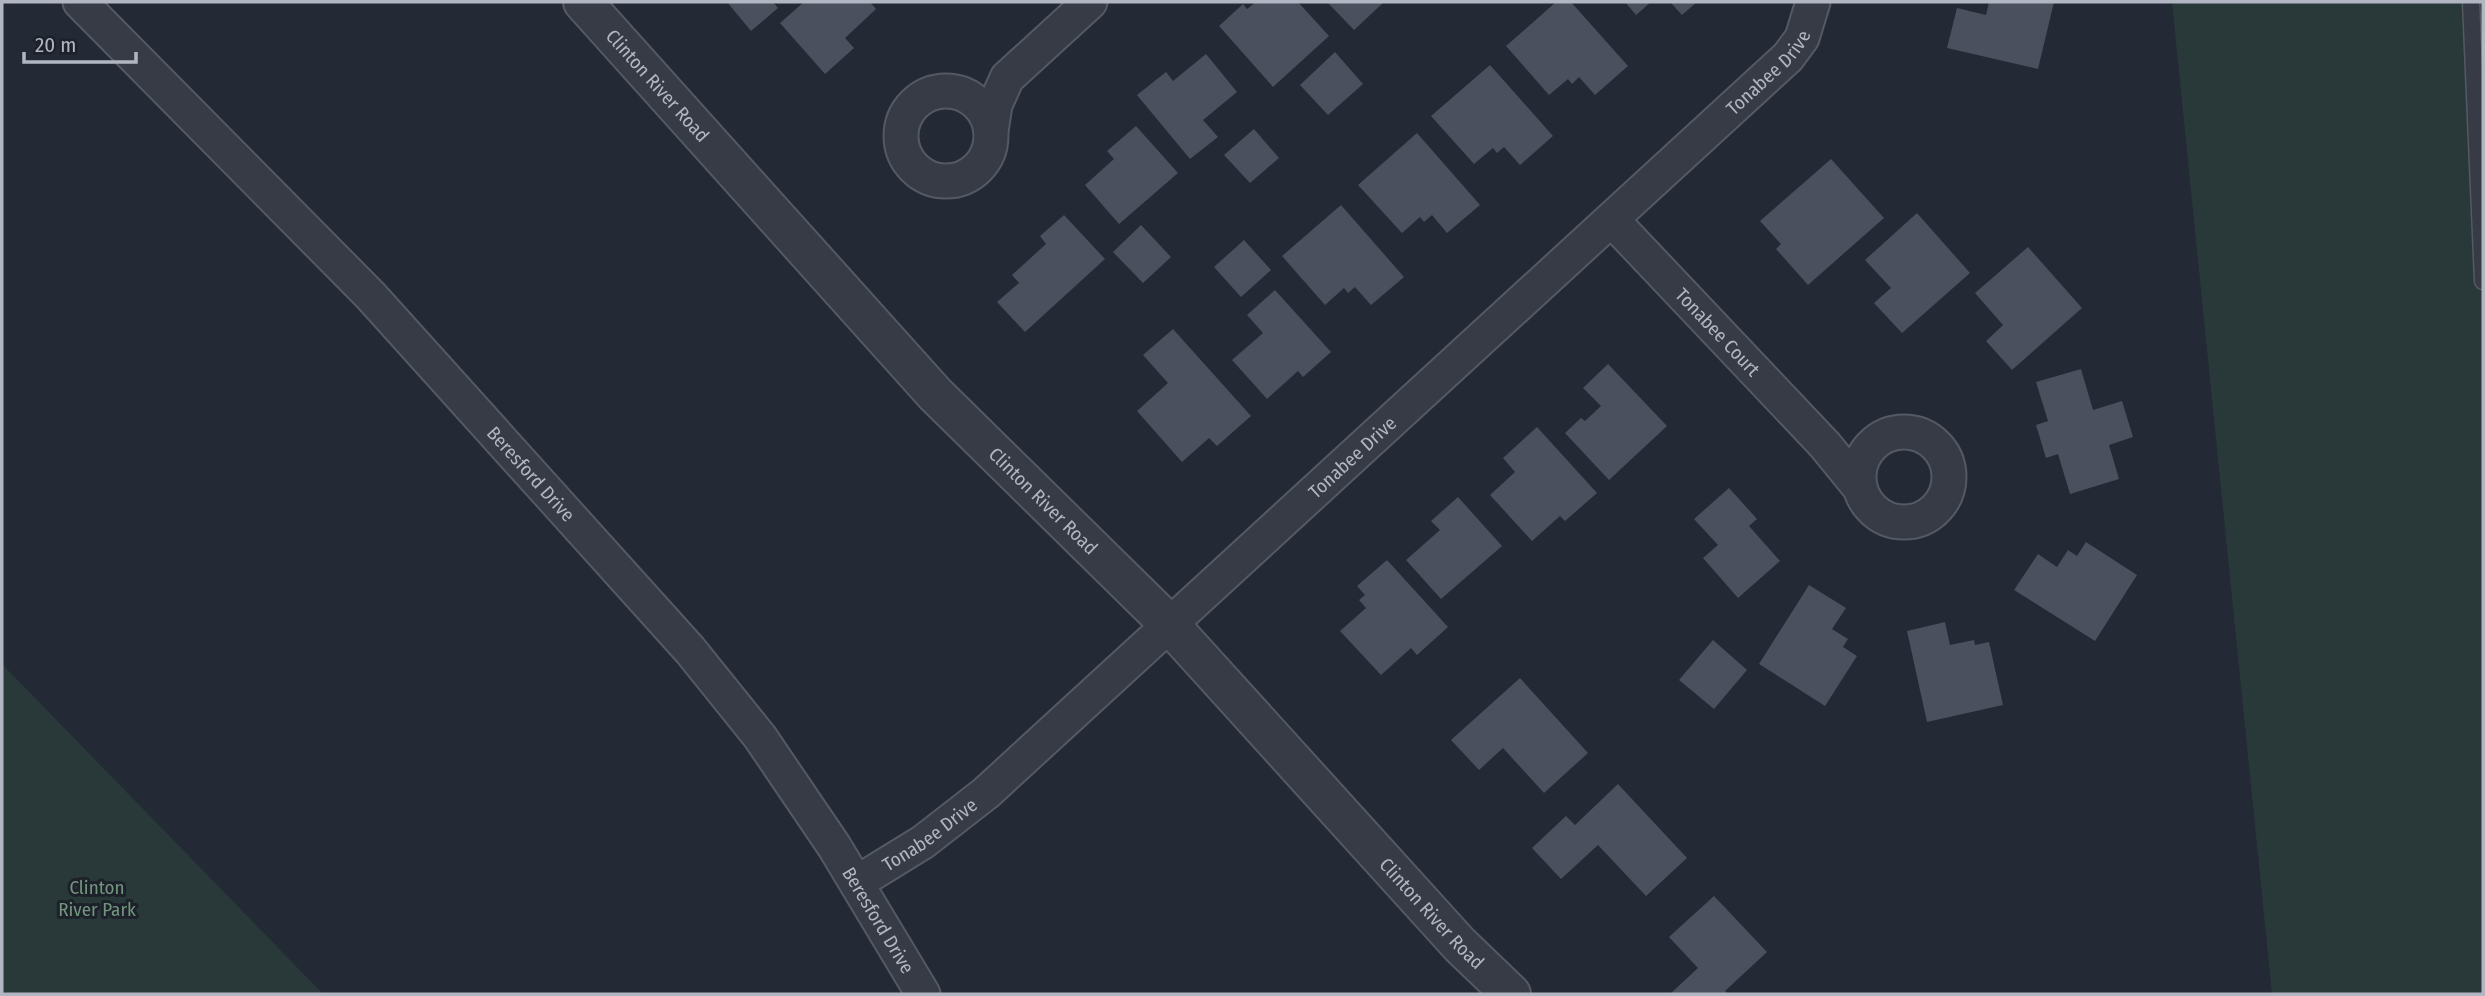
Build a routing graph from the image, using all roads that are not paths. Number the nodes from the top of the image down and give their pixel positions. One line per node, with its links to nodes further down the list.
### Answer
1 (79, 2): 15 (street, Beresford Drive)
2 (583, 2): 14 (street, Clinton River Road)
3 (1090, 2): 6 (street)
4 (1813, 2): 9 (street, Tonabee Drive)
5 (2471, 2): 10 (lane)
6 (1007, 78): 7 (street); 8 (street)
7 (952, 91): 8 (street); 8 (street)
8 (991, 131)
9 (1612, 220): 12 (street, Tonabee Court); 14 (street, Tonabee Drive)
10 (2483, 281)
11 (1883, 437): 12 (street, Tonabee Court); 13 (street); 13 (street, Tonabee Court)
12 (1825, 445): 13 (street, Tonabee Court)
13 (1860, 488)
14 (1169, 624): 15 (street, Tonabee Drive); 17 (street, Clinton River Road)
15 (858, 882): 16 (street, Beresford Drive)
16 (923, 994)
17 (1511, 994)

